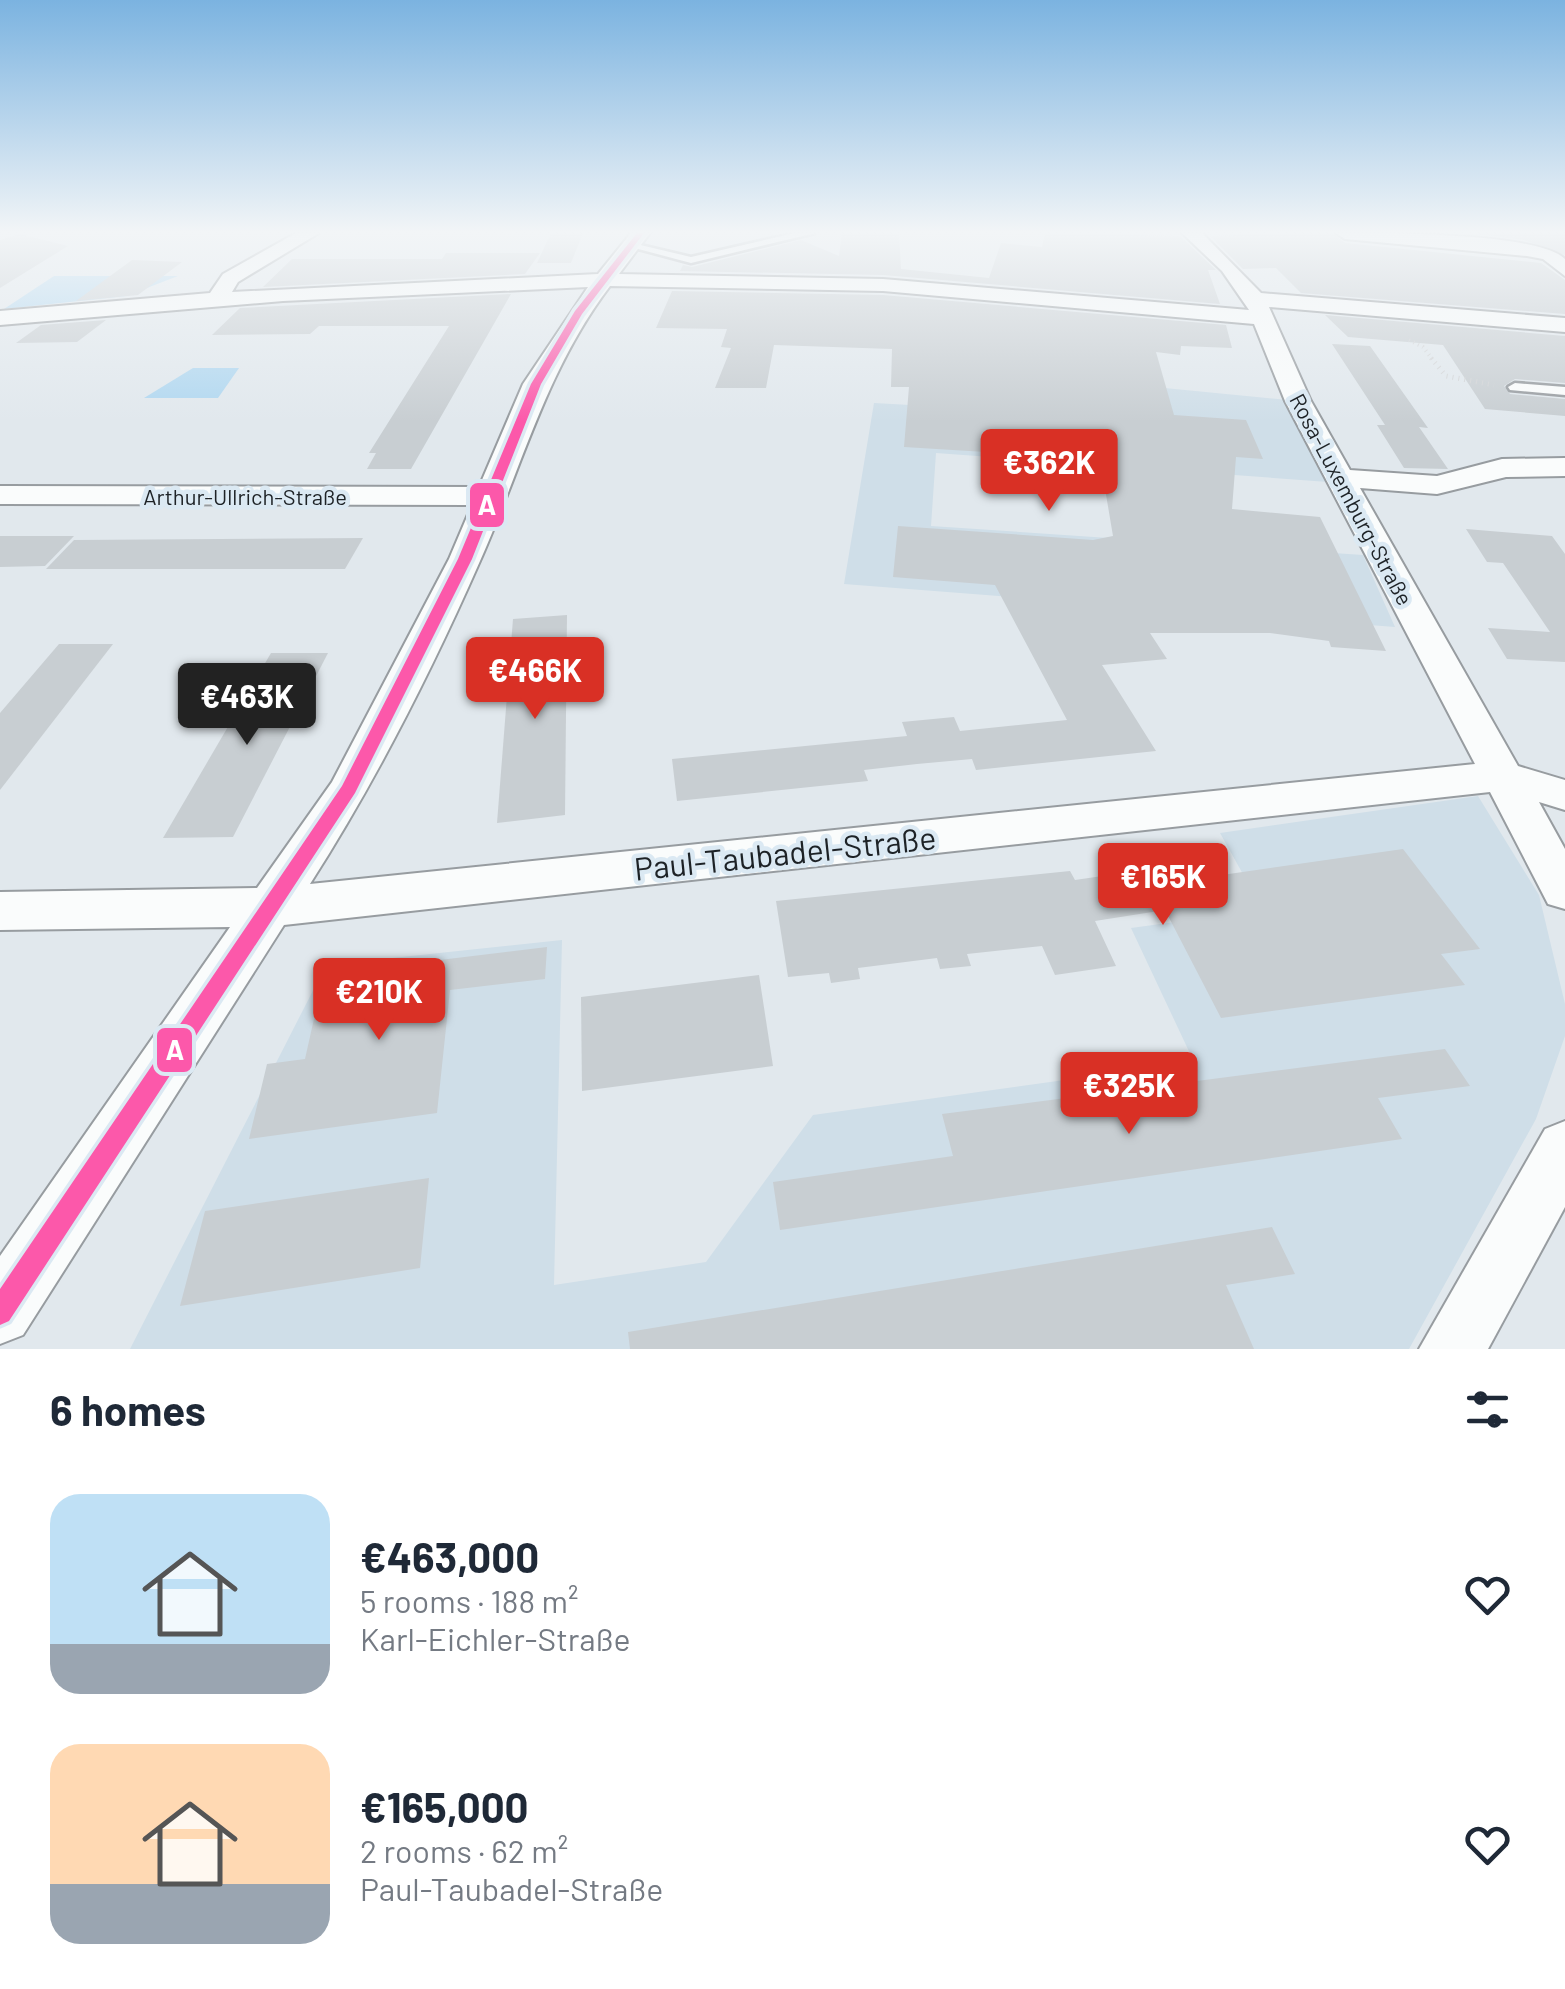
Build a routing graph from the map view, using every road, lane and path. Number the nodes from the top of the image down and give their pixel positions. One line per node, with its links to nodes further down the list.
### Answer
1 (219, 296): 7 (street)
2 (593, 296): 14 (street)
3 (1054, 296): 6 (street)
4 (1249, 296): 6 (street, Rosa-Luxemburg-Straße)
5 (1356, 308): 6 (street); 8 (street); 9 (path)
6 (1258, 309): 12 (street, Rosa-Luxemburg-Straße)
7 (0, 318)
8 (1565, 325)
9 (1515, 387): 10 (lane)
10 (1565, 391)
11 (1565, 467): 12 (street)
12 (1342, 478): 15 (street, Rosa-Luxemburg-Straße)
13 (0, 495): 14 (street, Arthur-Ullrich-Straße)
14 (490, 496): 18 (street)
15 (1501, 776): 16 (street, Paul-Taubadel-Straße); 17 (street, Rosa-Luxemburg-Straße); 18 (street, Paul-Taubadel-Straße)
16 (1565, 795)
17 (1565, 892)
18 (274, 906): 19 (street, Paul-Taubadel-Straße); 21 (street)
19 (0, 912)
20 (1565, 1149): 22 (street)
21 (0, 1312)
22 (1452, 1349)

